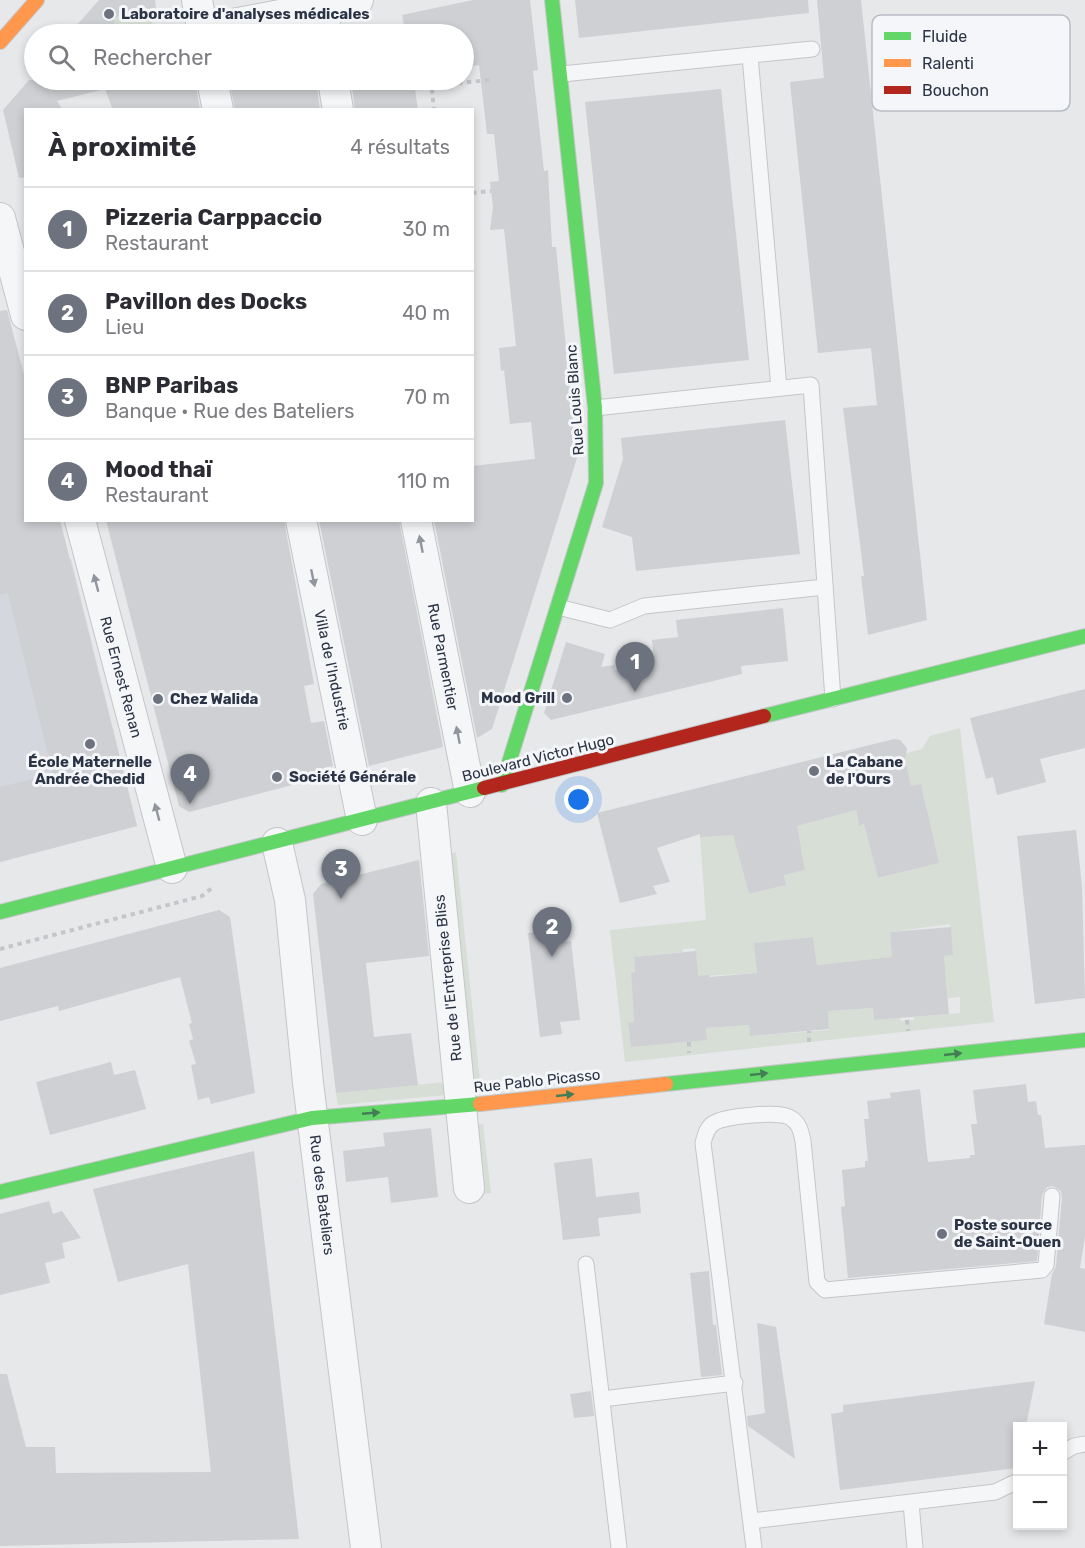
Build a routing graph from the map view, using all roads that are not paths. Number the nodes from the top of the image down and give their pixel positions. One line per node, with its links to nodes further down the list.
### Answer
1 (38, 0): 8 (street)
2 (197, 0): 6 (street)
3 (358, 0): 5 (street)
4 (552, 0): 11 (street, Rue Louis Blanc)
5 (325, 20): 7 (street)
6 (202, 24)
7 (284, 24)
8 (3, 34)
9 (812, 50): 10 (lane)
10 (750, 56): 11 (lane); 18 (lane)
11 (562, 74): 19 (street, Rue Louis Blanc)
12 (214, 90): 14 (street)
13 (335, 90): 15 (street)
14 (218, 108)
15 (338, 108)
16 (0, 218): 17 (street)
17 (24, 308)
18 (779, 388): 19 (lane); 23 (lane)
19 (595, 408): 24 (street, Rue Louis Blanc)
20 (81, 522): 32 (street, Rue Ernest Renan, one-way to 20)
21 (301, 522): 30 (street, Villa de l'Industrie, one-way to 30)
22 (416, 522): 28 (street, Rue Parmentier, one-way to 22)
23 (825, 587): 24 (lane); 26 (lane)
24 (558, 607): 27 (street, Rue Louis Blanc)
25 (1085, 636): 26 (street, Boulevard Victor Hugo)
26 (833, 699): 27 (street, Boulevard Victor Hugo)
27 (502, 785): 28 (street, Boulevard Victor Hugo)
28 (470, 792): 29 (street, Boulevard Victor Hugo)
29 (431, 803): 30 (street, Boulevard Victor Hugo); 35 (street, Rue de l'Entreprise Bliss)
30 (362, 820): 31 (street, Boulevard Victor Hugo)
31 (277, 843): 32 (street, Boulevard Victor Hugo); 36 (street, Rue des Bateliers)
32 (172, 868): 33 (street, Boulevard Victor Hugo)
33 (0, 912)
34 (1085, 1040): 35 (street, Rue Pablo Picasso, one-way to 34)
35 (460, 1106): 36 (street, Rue Pablo Picasso, one-way to 35); 37 (street, Rue de l'Entreprise Bliss)
36 (312, 1118): 38 (street, Rue Pablo Picasso); 48 (street, Rue des Bateliers)
37 (469, 1188)
38 (0, 1192)
39 (1052, 1196): 41 (lane)
40 (586, 1264): 42 (lane)
41 (735, 1383): 42 (lane); 47 (lane)
42 (602, 1399): 49 (lane)
43 (1085, 1444): 44 (lane)
44 (1067, 1450)
45 (1013, 1482): 46 (lane)
46 (911, 1503): 47 (lane); 51 (lane)
47 (751, 1521): 50 (lane)
48 (366, 1548)
49 (619, 1548)
50 (754, 1548)
51 (915, 1548)

